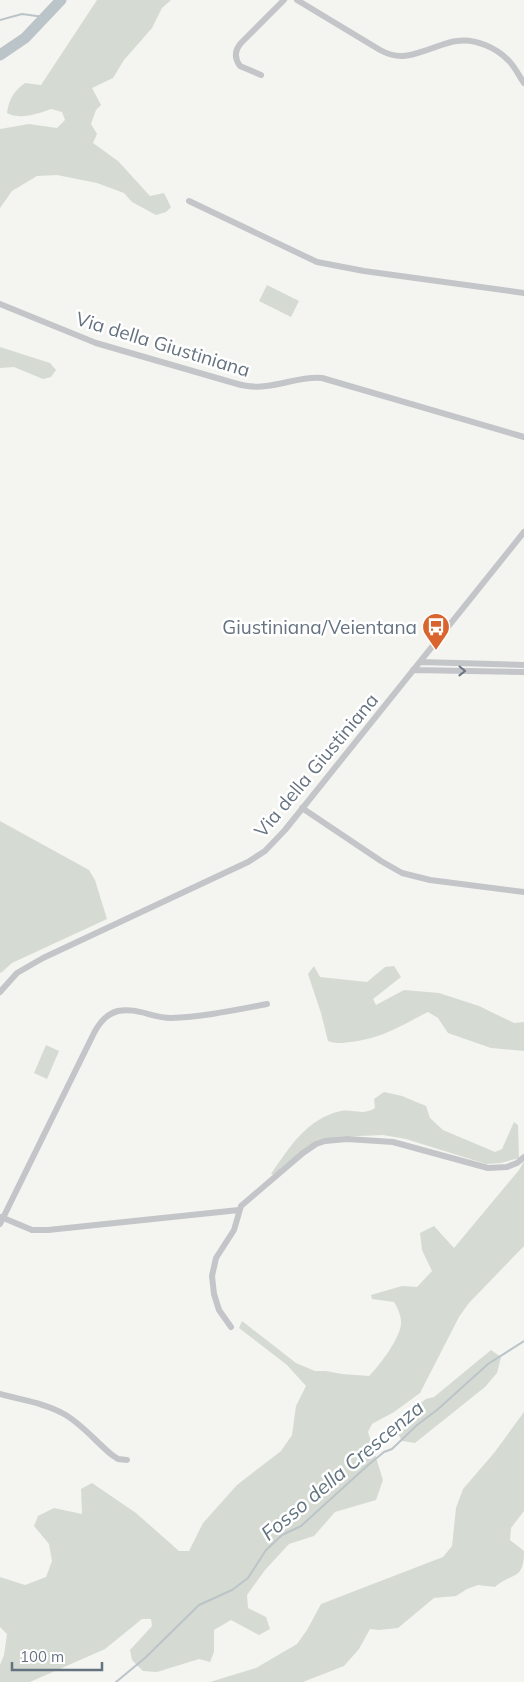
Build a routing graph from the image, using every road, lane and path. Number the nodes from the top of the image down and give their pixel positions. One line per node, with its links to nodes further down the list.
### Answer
1 (284, 0): 3 (street)
2 (297, 0): 4 (street)
3 (261, 75)
4 (524, 83)
5 (189, 201): 6 (street)
6 (524, 293)
7 (0, 304): 8 (street, Via della Giustiniana)
8 (524, 437)
9 (524, 532): 10 (street, Via della Giustiniana)
10 (420, 662): 11 (street); 12 (street, Via della Giustiniana)
11 (524, 665)
12 (413, 670): 13 (street, one-way to 13); 14 (street, Via della Giustiniana)
13 (524, 672)
14 (302, 808): 15 (street); 16 (street, Via della Giustiniana)
15 (524, 892)
16 (0, 992)
17 (267, 1004): 20 (street)
18 (524, 1157): 19 (street)
19 (239, 1210): 20 (street); 21 (street)
20 (1, 1219)
21 (231, 1327)
22 (0, 1394): 23 (street)
23 (127, 1460)

